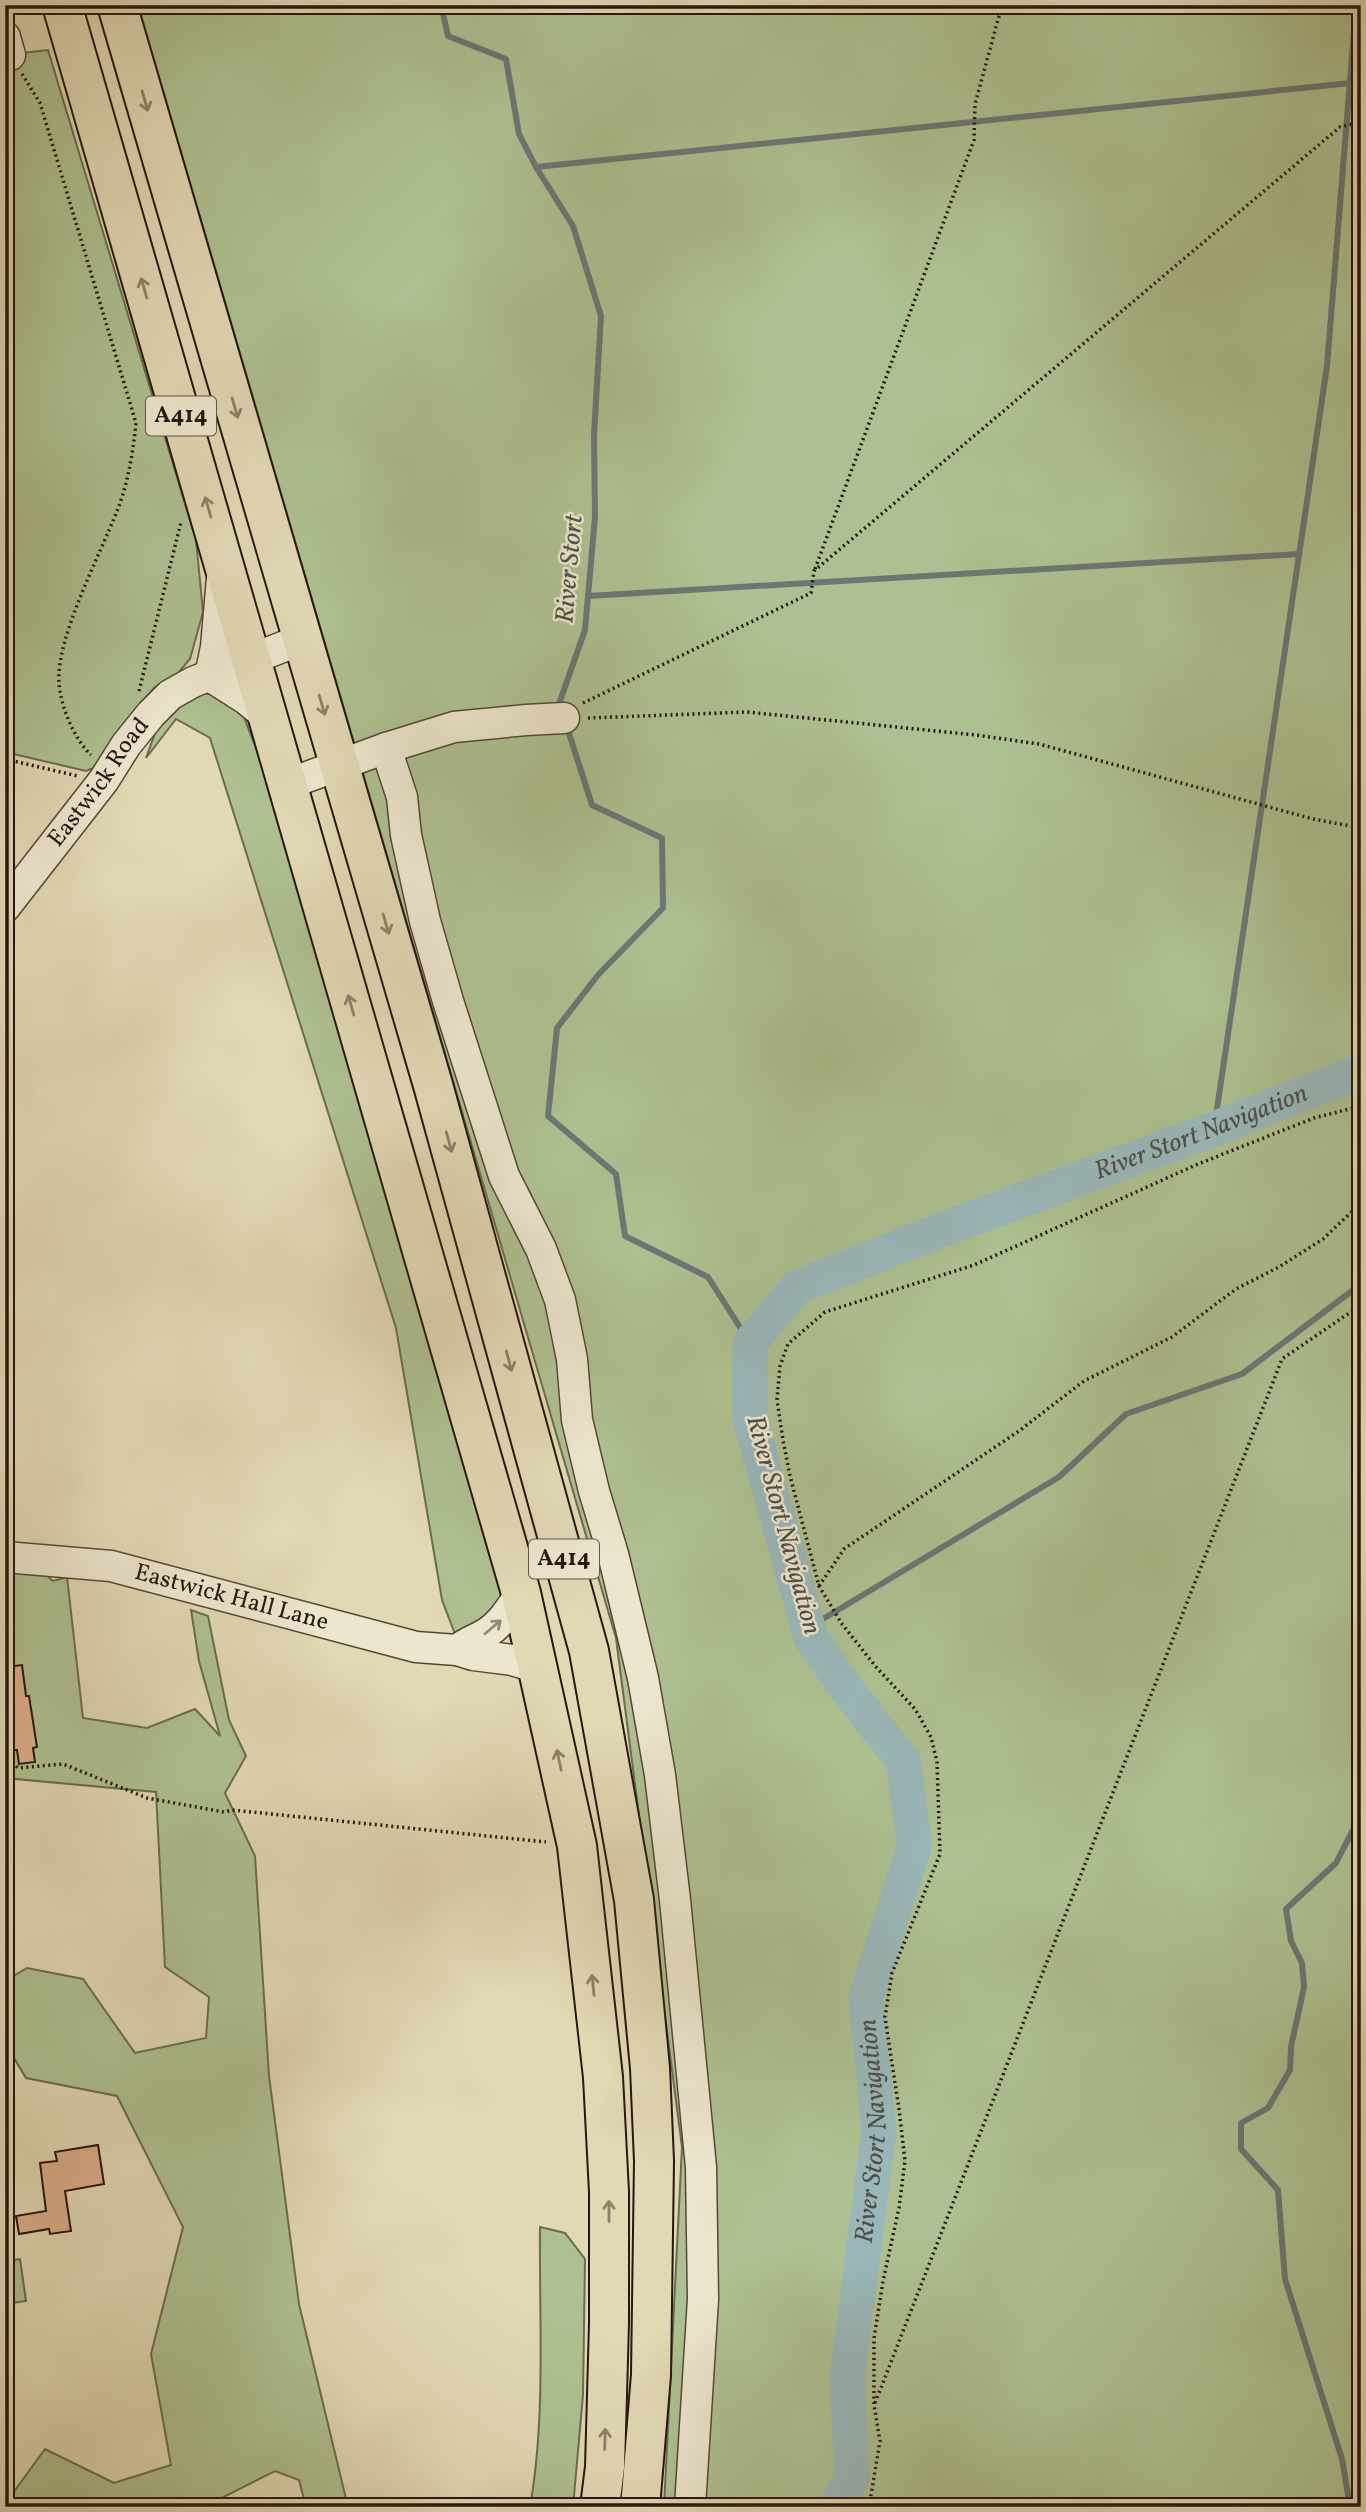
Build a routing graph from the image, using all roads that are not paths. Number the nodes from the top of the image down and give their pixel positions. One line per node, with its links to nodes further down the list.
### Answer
1 (62, 5): 3 (highway, A414, one-way to 1)
2 (117, 5): 4 (highway, A414, one-way to 4)
3 (223, 558): 5 (highway, A414); 6 (street)
4 (303, 639): 5 (street, Eastwick Road); 10 (highway, A414, one-way to 10)
5 (252, 659): 6 (street, Eastwick Road); 8 (highway, A414)
6 (210, 676): 8 (street); 12 (street, Eastwick Road)
7 (570, 712): 9 (street)
8 (269, 718): 11 (highway, A414)
9 (386, 748): 10 (street); 19 (street)
10 (340, 766): 11 (street); 18 (highway, A414, one-way to 18)
11 (288, 784): 14 (highway, A414, one-way to 11)
12 (5, 907)
13 (5, 1557): 15 (street, Eastwick Hall Lane)
14 (521, 1593): 15 (street, one-way to 14); 16 (highway, A414)
15 (457, 1650): 16 (street, Eastwick Hall Lane)
16 (539, 1668): 17 (highway, A414, one-way to 16)
17 (600, 2507)
18 (640, 2507)
19 (690, 2507)

